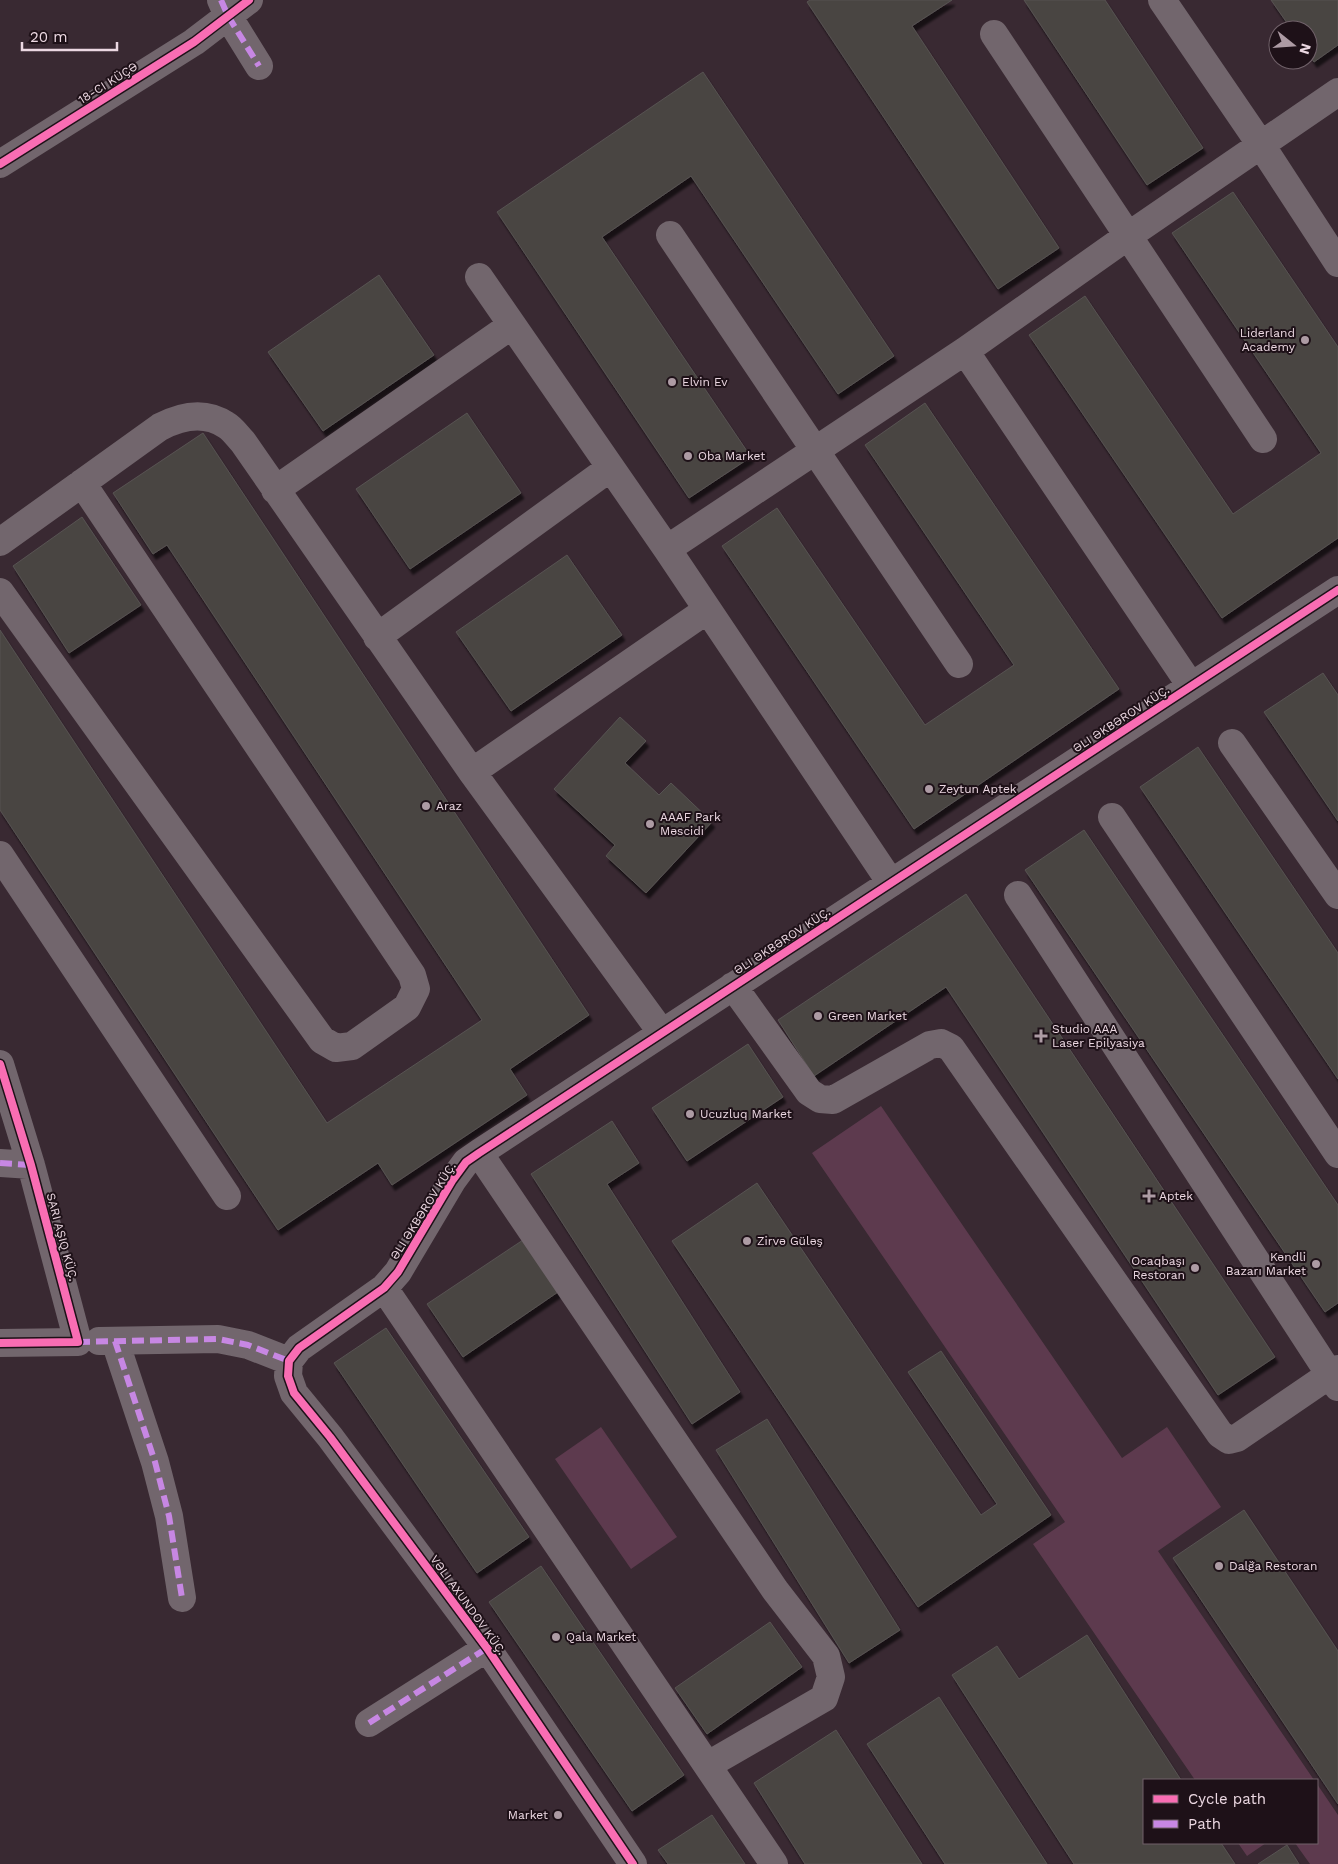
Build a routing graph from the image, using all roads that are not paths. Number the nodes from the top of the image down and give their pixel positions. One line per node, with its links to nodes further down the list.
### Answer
1 (249, 0): 3 (street, 18-CI KÜÇƏ)
2 (1162, 0): 7 (street)
3 (225, 8): 5 (street); 8 (street, 18-CI KÜÇƏ)
4 (994, 34): 10 (street)
5 (259, 66)
6 (1338, 92): 7 (street)
7 (1261, 145): 10 (street); 11 (street)
8 (0, 164)
9 (670, 234): 16 (street)
10 (1128, 236): 14 (street); 15 (street)
11 (1338, 263)
12 (479, 276): 13 (street)
13 (512, 325): 17 (street); 19 (street)
14 (965, 350): 16 (street); 27 (street)
15 (1264, 439)
16 (815, 450): 21 (street); 26 (street)
17 (610, 468): 21 (street); 25 (street)
18 (82, 483): 19 (street); 20 (street); 23 (street)
19 (275, 490): 25 (street)
20 (0, 542)
21 (666, 549): 24 (street)
22 (1338, 591): 27 (street, ƏLI ƏKBƏROV KÜÇ.)
23 (0, 592)
24 (707, 610): 29 (street); 32 (street)
25 (377, 637): 29 (street)
26 (959, 664)
27 (1191, 686): 32 (street, ƏLI ƏKBƏROV KÜÇ.)
28 (1232, 743): 34 (street)
29 (472, 772): 36 (street)
30 (1112, 817): 39 (street)
31 (0, 855): 42 (street)
32 (891, 883): 35 (street, ƏLI ƏKBƏROV KÜÇ.)
33 (1018, 895): 48 (street)
34 (1338, 895)
35 (733, 986): 36 (street, ƏLI ƏKBƏROV KÜÇ.); 48 (street)
36 (662, 1033): 38 (street, ƏLI ƏKBƏROV KÜÇ.)
37 (0, 1064): 41 (street)
38 (479, 1153): 43 (street, ƏLI ƏKBƏROV KÜÇ.); 52 (street)
39 (1338, 1154)
40 (0, 1163): 41 (street)
41 (31, 1165): 45 (street)
42 (227, 1196)
43 (384, 1288): 47 (street, ƏLI ƏKBƏROV KÜÇ.); 52 (street)
44 (115, 1341): 45 (street); 47 (street); 49 (street)
45 (78, 1342): 46 (street)
46 (0, 1343)
47 (289, 1361): 50 (street, VƏLI AXUNDOV KÜÇ.)
48 (1335, 1377)
49 (182, 1598)
50 (487, 1648): 51 (street); 53 (street, VƏLI AXUNDOV KÜÇ.)
51 (369, 1723)
52 (708, 1765): 54 (street)
53 (633, 1864)
54 (774, 1864)

